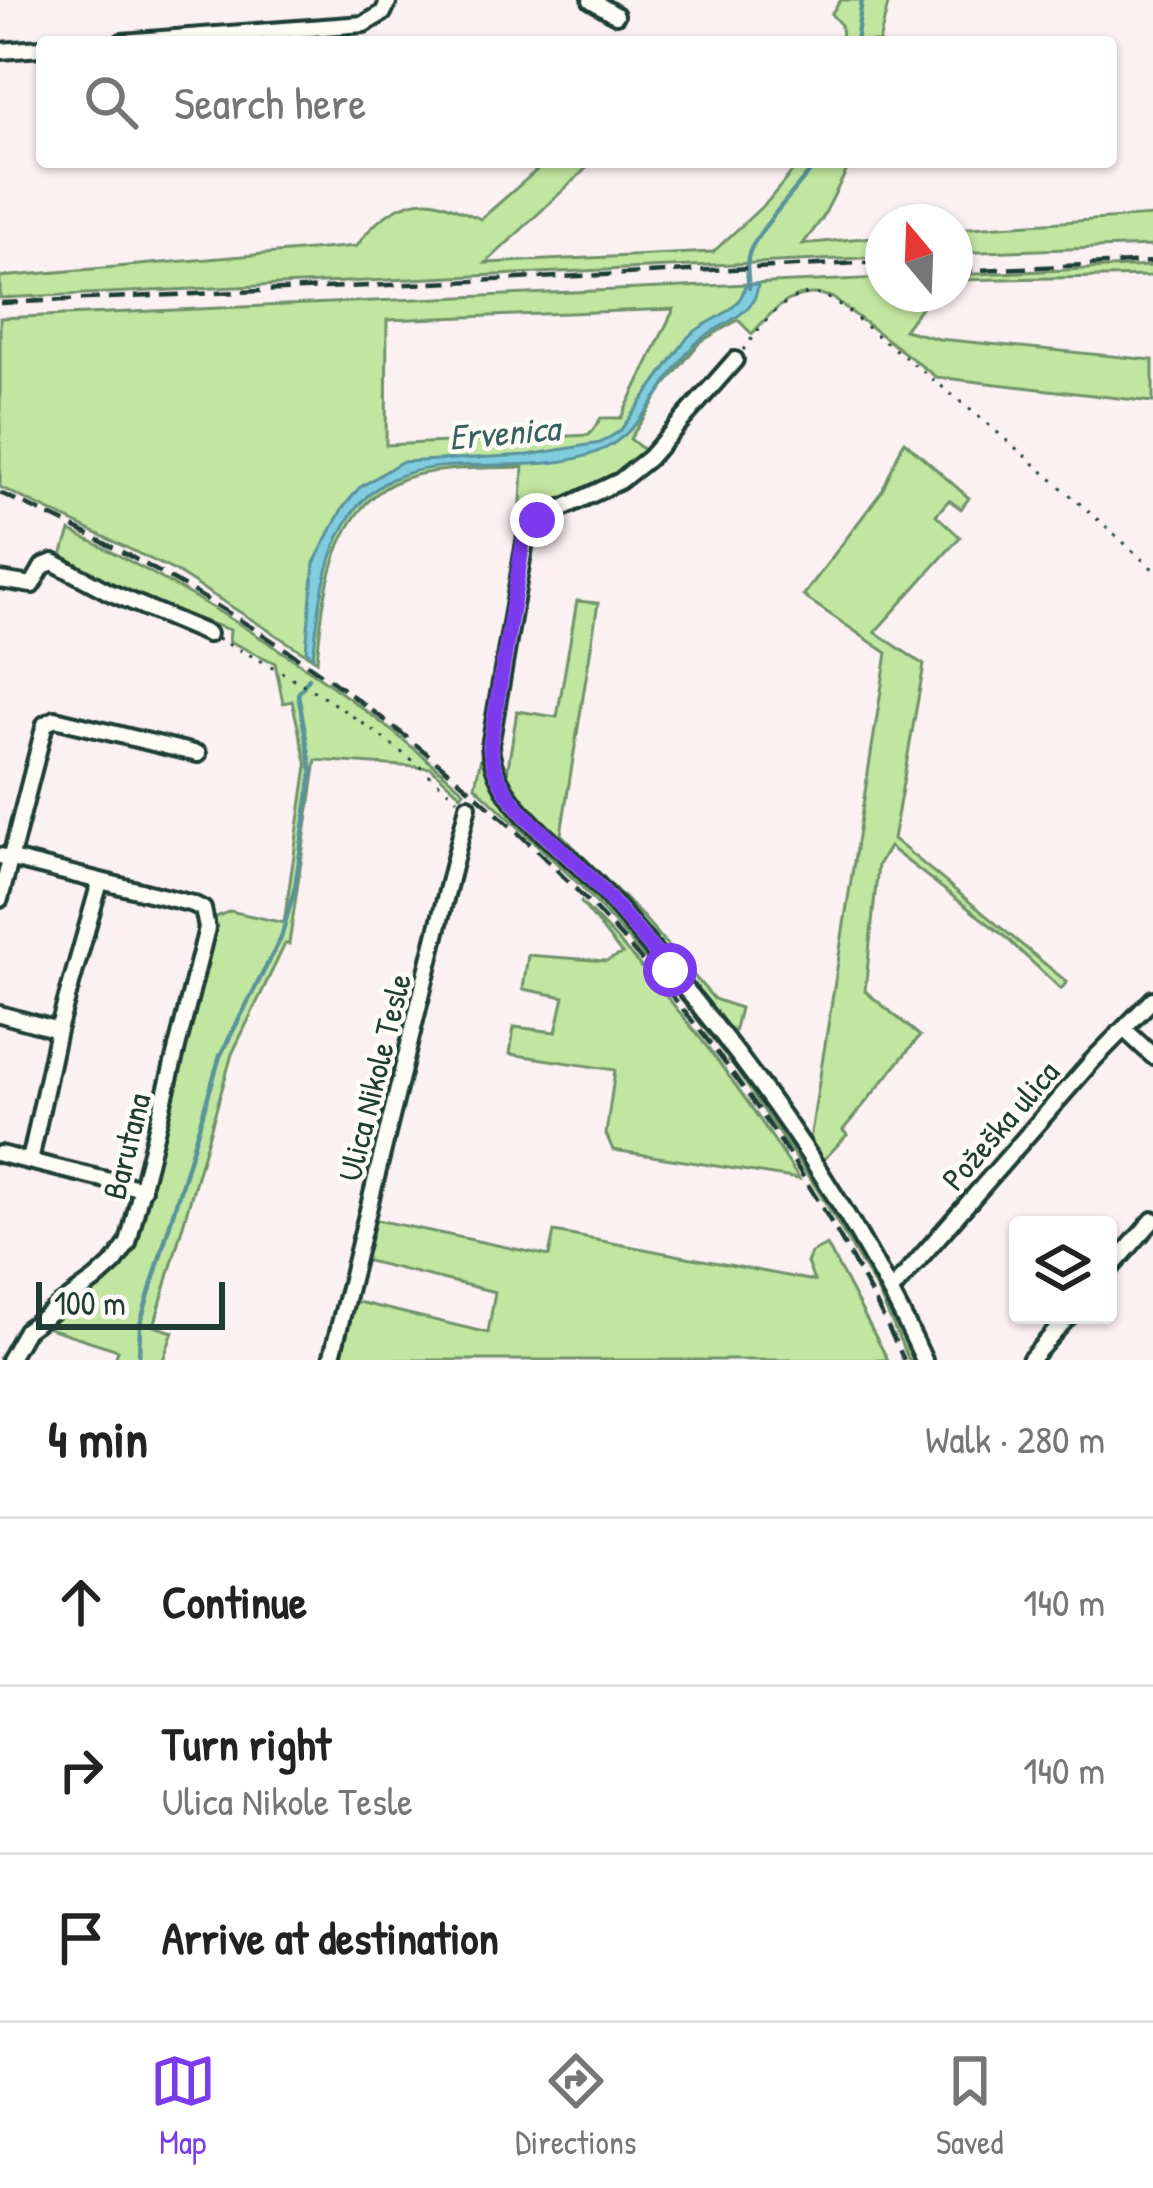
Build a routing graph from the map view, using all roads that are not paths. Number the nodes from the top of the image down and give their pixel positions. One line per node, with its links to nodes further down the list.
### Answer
1 (591, 0): 3 (street)
2 (389, 1): 4 (street)
3 (616, 15)
4 (203, 36)
5 (36, 48): 6 (street)
6 (0, 51)
7 (735, 360): 25 (street)
8 (0, 580): 9 (street)
9 (208, 634)
10 (198, 754): 12 (street)
11 (468, 807): 28 (street, Ulica Nikole Tesle)
12 (5, 857): 13 (street); 14 (street)
13 (100, 882): 17 (street); 22 (street, Barutana)
14 (0, 899)
15 (1153, 999): 18 (street, Požeška ulica)
16 (0, 1014): 17 (street)
17 (58, 1030): 21 (street)
18 (1125, 1030): 19 (street); 25 (street, Požeška ulica)
19 (1153, 1056)
20 (0, 1154): 21 (street)
21 (30, 1161): 22 (street)
22 (143, 1190): 27 (street, Barutana)
23 (1153, 1220): 24 (street)
24 (1117, 1261)
25 (892, 1290): 29 (street)
26 (1062, 1324): 30 (street)
27 (9, 1360)
28 (331, 1360)
29 (924, 1360)
30 (1030, 1360)

